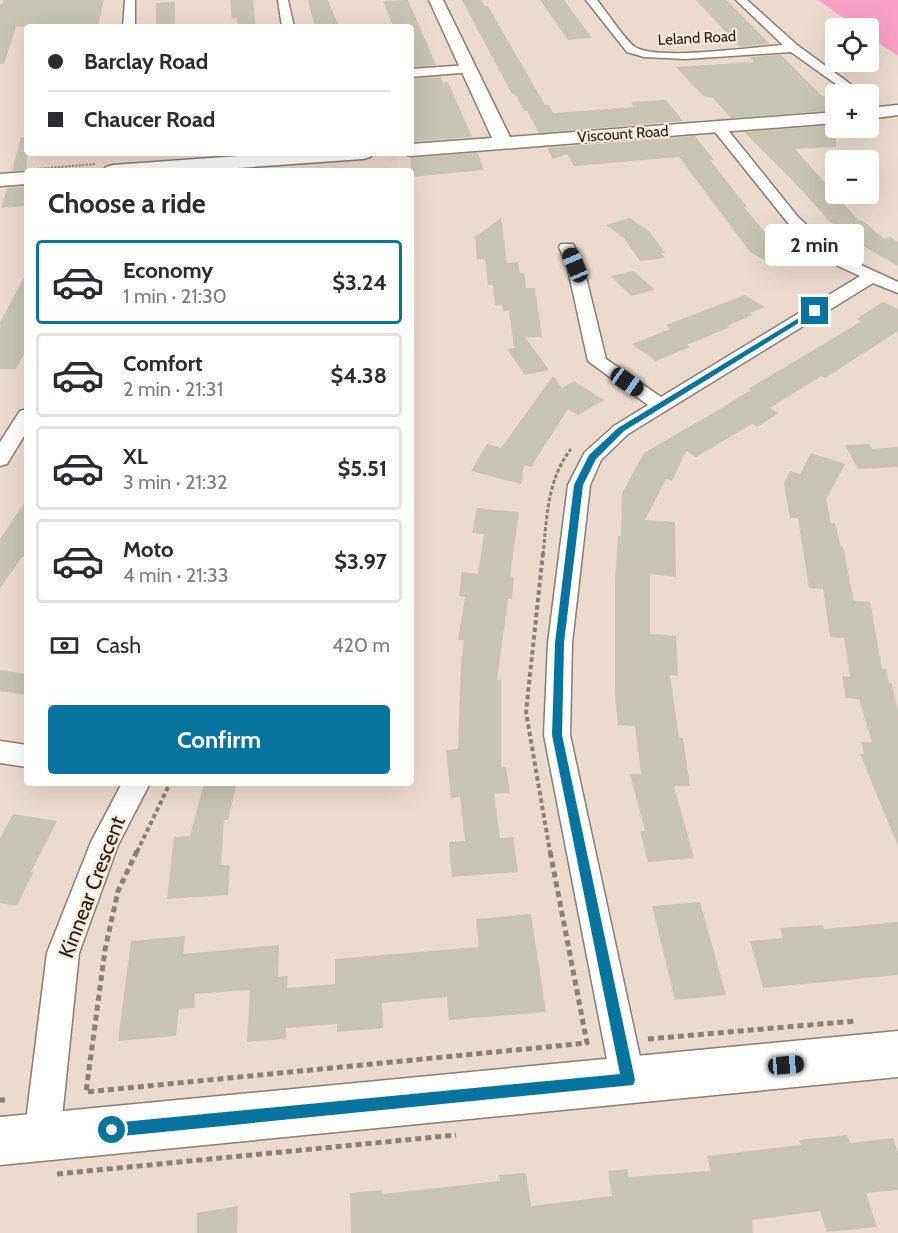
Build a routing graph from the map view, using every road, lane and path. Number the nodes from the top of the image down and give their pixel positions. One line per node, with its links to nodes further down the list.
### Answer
1 (130, 0): 6 (street)
2 (283, 0): 7 (street)
3 (436, 0): 9 (street)
4 (591, 0): 8 (street, Leland Road)
5 (741, 0): 8 (street)
6 (129, 24)
7 (287, 24)
8 (793, 48): 11 (street)
9 (468, 69): 10 (street); 14 (street)
10 (414, 73)
11 (844, 84)
12 (825, 118): 13 (street, Viscount Road)
13 (718, 127): 14 (street, Viscount Road); 21 (street)
14 (504, 143): 15 (street, Viscount Road)
15 (414, 150)
16 (321, 156): 17 (street)
17 (155, 168)
18 (24, 178): 19 (street)
19 (0, 180)
20 (567, 247): 23 (street)
21 (872, 276): 22 (street); 23 (street)
22 (898, 288)
23 (660, 405): 33 (street)
24 (24, 420): 25 (street)
25 (0, 459)
26 (0, 752): 27 (street)
27 (24, 756)
28 (134, 786): 34 (street, Kinnear Crescent)
29 (169, 786): 31 (path)
30 (863, 1020): 33 (path)
31 (587, 1043)
32 (898, 1054): 33 (street)
33 (635, 1060): 34 (street)
34 (12, 1120)

